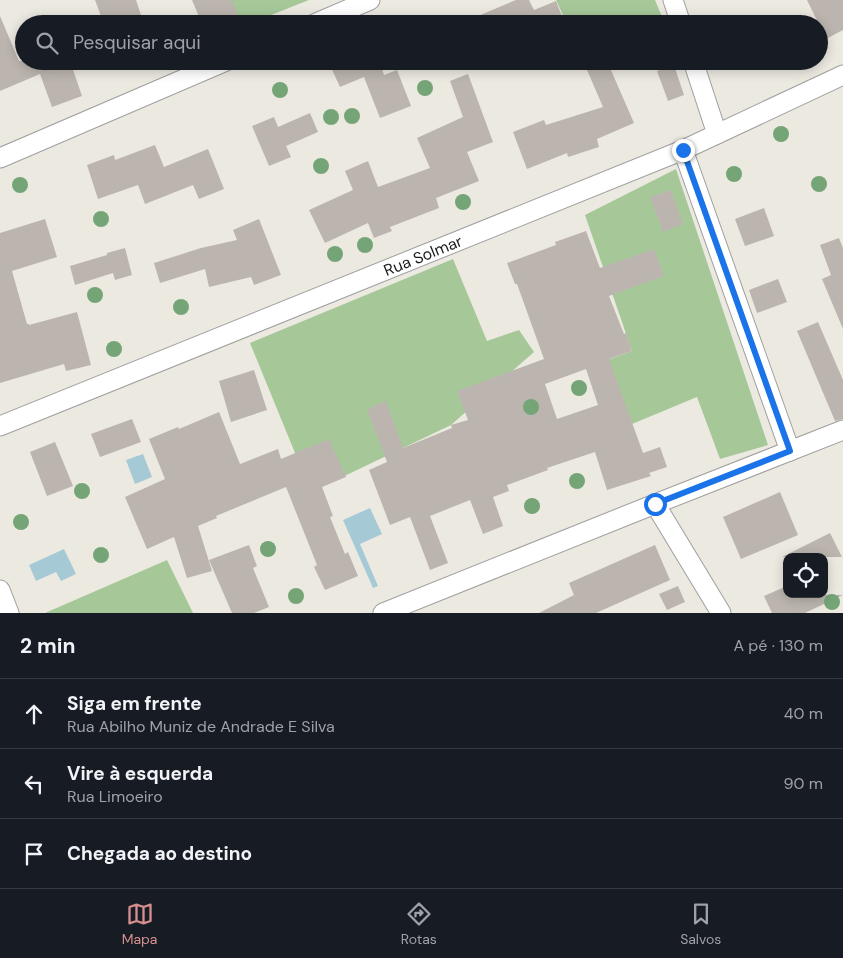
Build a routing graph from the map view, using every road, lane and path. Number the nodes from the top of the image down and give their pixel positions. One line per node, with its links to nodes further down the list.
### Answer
1 (370, 0): 3 (street)
2 (673, 0): 4 (street)
3 (335, 15)
4 (678, 15)
5 (205, 70): 10 (street)
6 (696, 70): 8 (street)
7 (843, 75): 8 (street, Rua Solmar)
8 (716, 134): 9 (street, Rua Solmar)
9 (683, 150): 11 (street, Rua Solmar); 13 (street)
10 (0, 158)
11 (0, 426)
12 (843, 430): 13 (street)
13 (790, 451): 14 (street)
14 (655, 504): 16 (street); 19 (street)
15 (0, 590): 17 (street)
16 (410, 608): 18 (street)
17 (9, 613)
18 (384, 613)
19 (721, 613)

